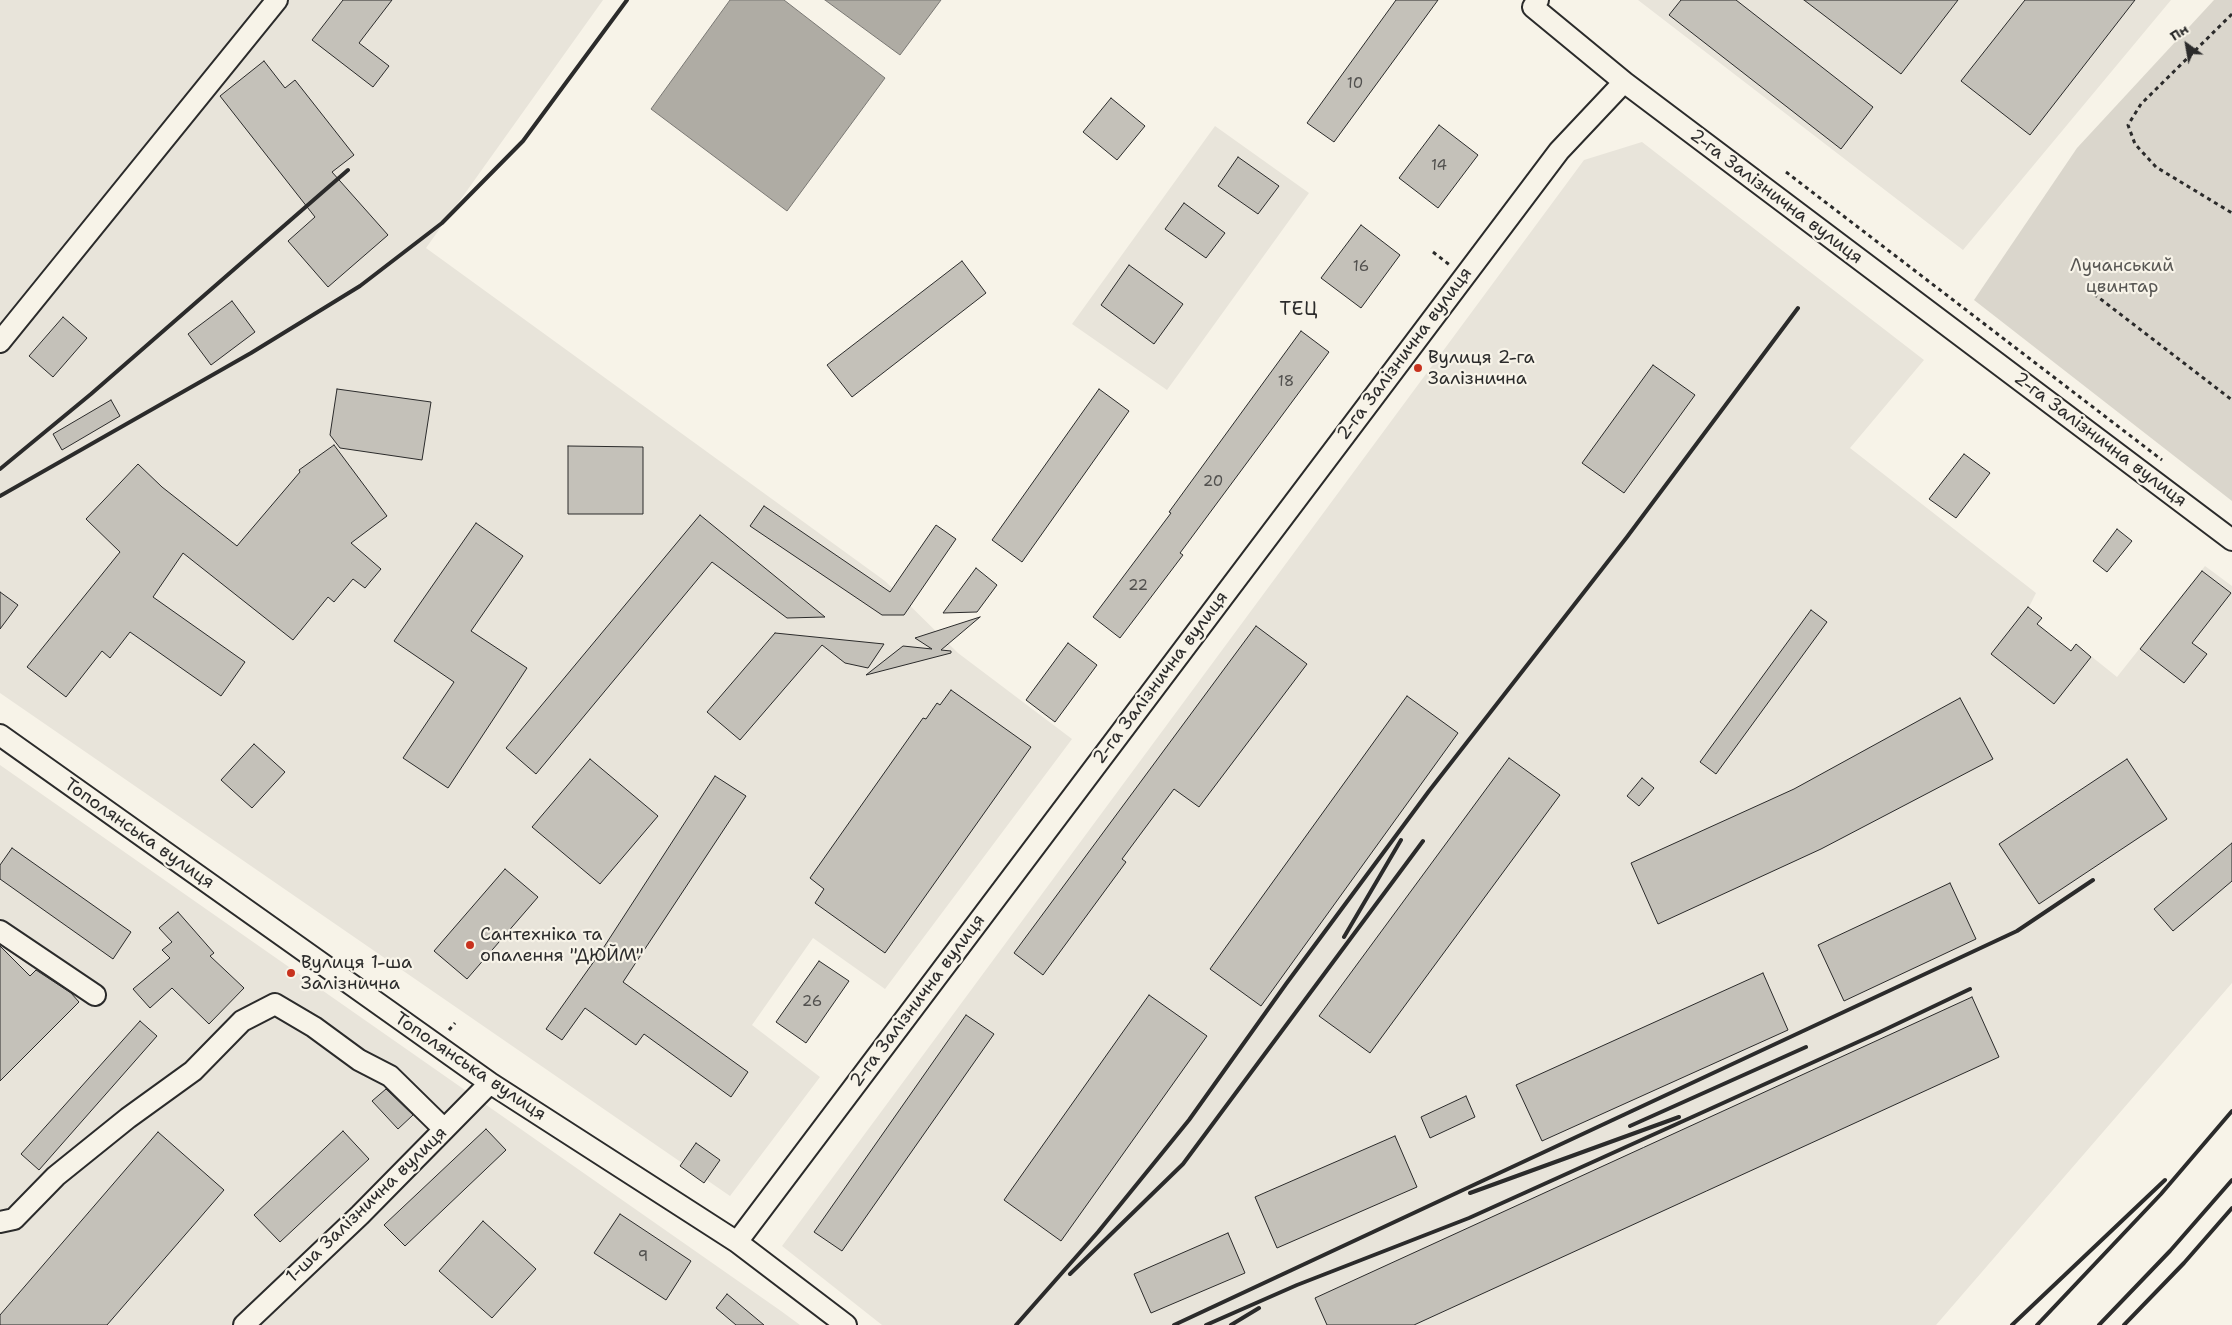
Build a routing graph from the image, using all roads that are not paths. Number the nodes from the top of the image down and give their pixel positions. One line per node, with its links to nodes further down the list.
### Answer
1 (276, 0): 4 (street)
2 (1532, 2): 3 (street)
3 (1624, 82): 5 (street, 2-га Залізнична вулиця); 12 (street, 2-га Залізнична вулиця)
4 (0, 342)
5 (2232, 540)
6 (0, 735): 9 (street, Тополянська вулиця)
7 (0, 931): 8 (street)
8 (95, 995)
9 (490, 1083): 10 (street, 1-ша Залізнична вулиця); 12 (street, Тополянська вулиця)
10 (444, 1129): 11 (street); 13 (street, 1-ша Залізнична вулиця)
11 (0, 1222)
12 (737, 1242): 14 (street, Тополянська вулиця)
13 (244, 1325)
14 (846, 1325)

